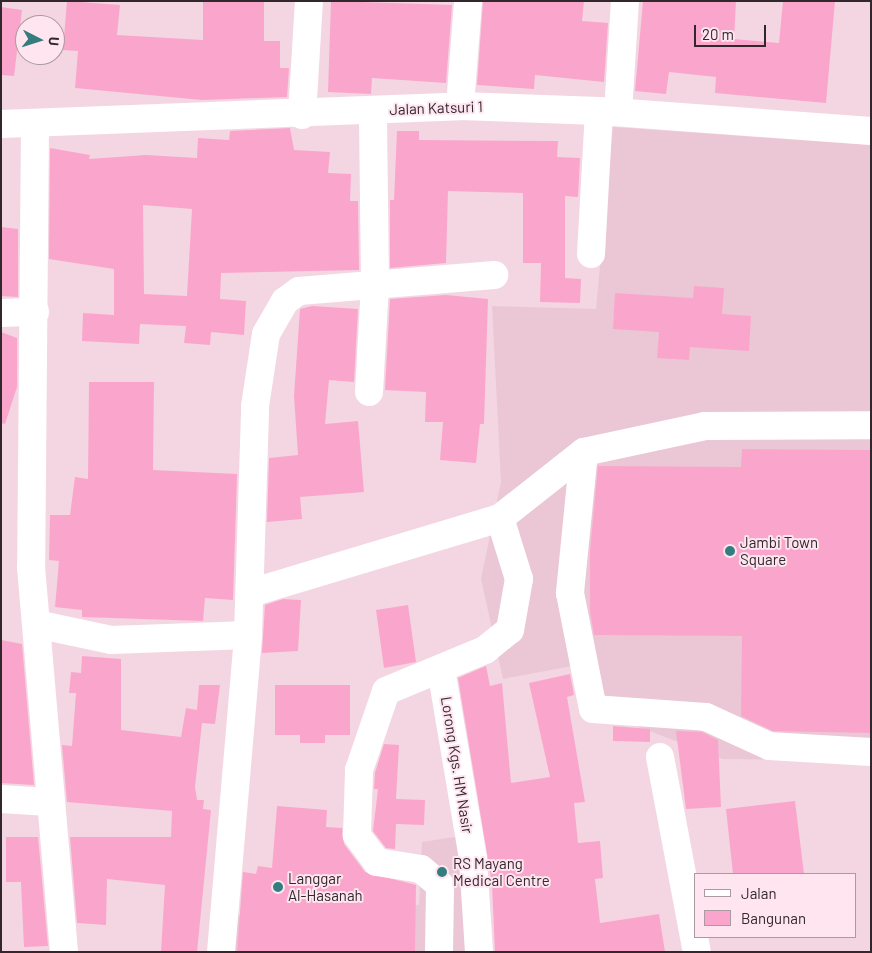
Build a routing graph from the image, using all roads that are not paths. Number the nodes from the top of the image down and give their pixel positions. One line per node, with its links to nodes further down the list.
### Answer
1 (309, 1): 7 (street)
2 (468, 1): 4 (street)
3 (625, 1): 6 (street)
4 (460, 106): 5 (street, Jalan Katsuri 1); 6 (street, Jalan Katsuri 1)
5 (373, 111): 7 (street, Jalan Katsuri 1); 13 (street)
6 (608, 111): 10 (street, Jalan Katsuri 1); 11 (street)
7 (302, 115): 9 (street, Jalan Katsuri 1)
8 (1, 124): 9 (street, Jalan Katsuri 1)
9 (35, 126): 14 (street)
10 (871, 131)
11 (591, 254)
12 (494, 275): 13 (street)
13 (375, 283): 16 (street); 20 (street)
14 (35, 312): 15 (street); 21 (street)
15 (1, 313)
16 (369, 392)
17 (871, 425): 18 (street)
18 (584, 452): 19 (street); 24 (street)
19 (500, 518): 20 (street); 23 (street)
20 (250, 593): 22 (street)
21 (36, 624): 22 (street); 27 (street)
22 (248, 634): 31 (street)
23 (441, 669): 32 (street); 33 (street, Lorong Kgs. HM Nasir)
24 (871, 752)
25 (660, 757): 28 (street)
26 (1, 799): 27 (street)
27 (49, 802): 30 (street)
28 (694, 936)
29 (694, 938): 34 (street)
30 (64, 952)
31 (221, 952)
32 (439, 952)
33 (479, 952)
34 (697, 952)

